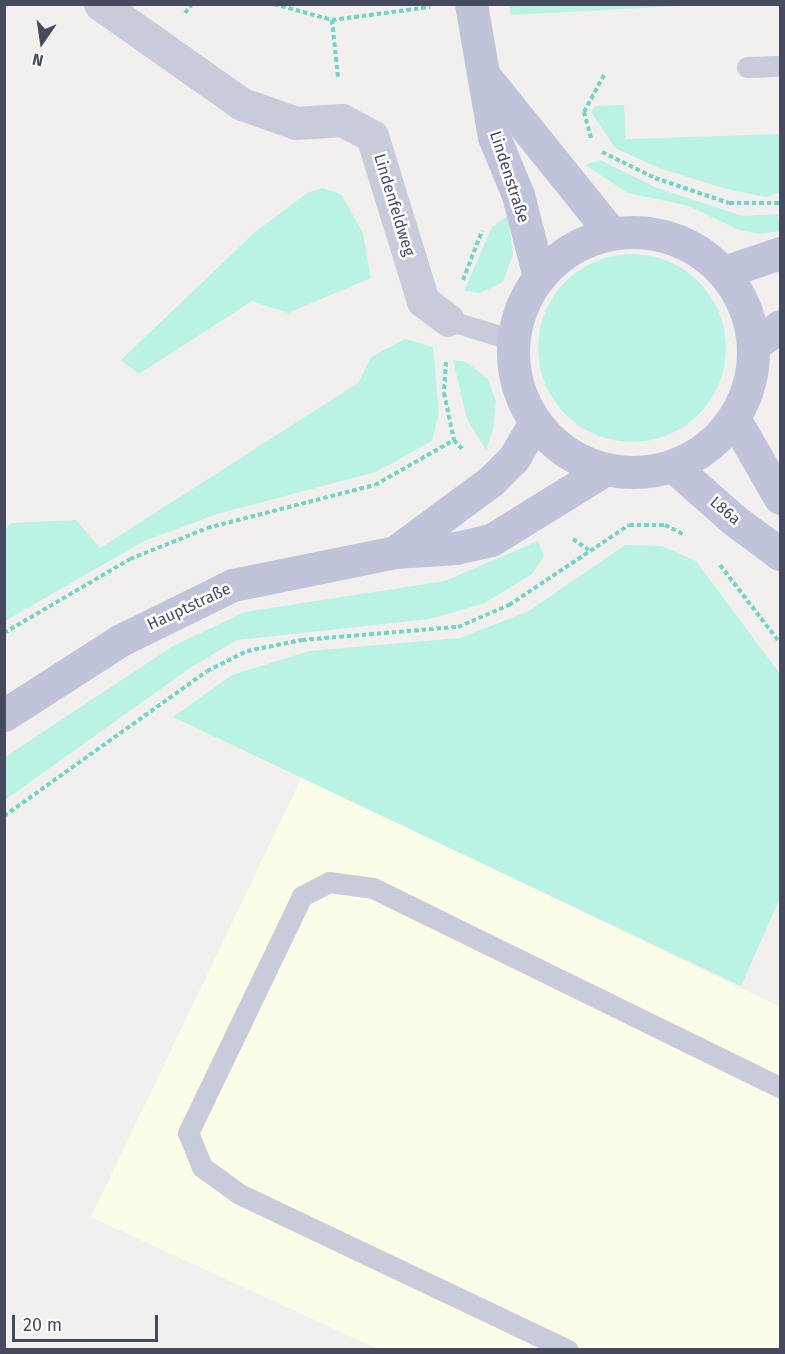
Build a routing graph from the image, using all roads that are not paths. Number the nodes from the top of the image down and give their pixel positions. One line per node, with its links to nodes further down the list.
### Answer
1 (100, 4): 10 (street, Lindenfeldweg)
2 (471, 4): 5 (main road, Lindenstraße)
3 (747, 66): 4 (lane)
4 (780, 66)
5 (484, 76): 6 (main road, Lindenstraße); 9 (main road, Lindenstraße)
6 (611, 233): 8 (main road); 9 (main road)
7 (780, 253): 8 (main road)
8 (724, 272): 13 (main road)
9 (539, 277): 12 (main road)
10 (448, 320): 12 (lane)
11 (780, 326): 13 (main road)
12 (513, 340): 15 (main road)
13 (754, 345): 14 (main road)
14 (734, 418): 16 (main road); 18 (main road)
15 (535, 422): 17 (main road); 19 (main road, Hauptstraße)
16 (674, 465): 17 (main road); 20 (main road, L86a)
17 (606, 469): 19 (main road, Hauptstraße)
18 (780, 498)
19 (395, 552): 21 (main road, Hauptstraße)
20 (780, 554)
21 (4, 715)
22 (780, 1087): 23 (lane)
23 (568, 1350)

